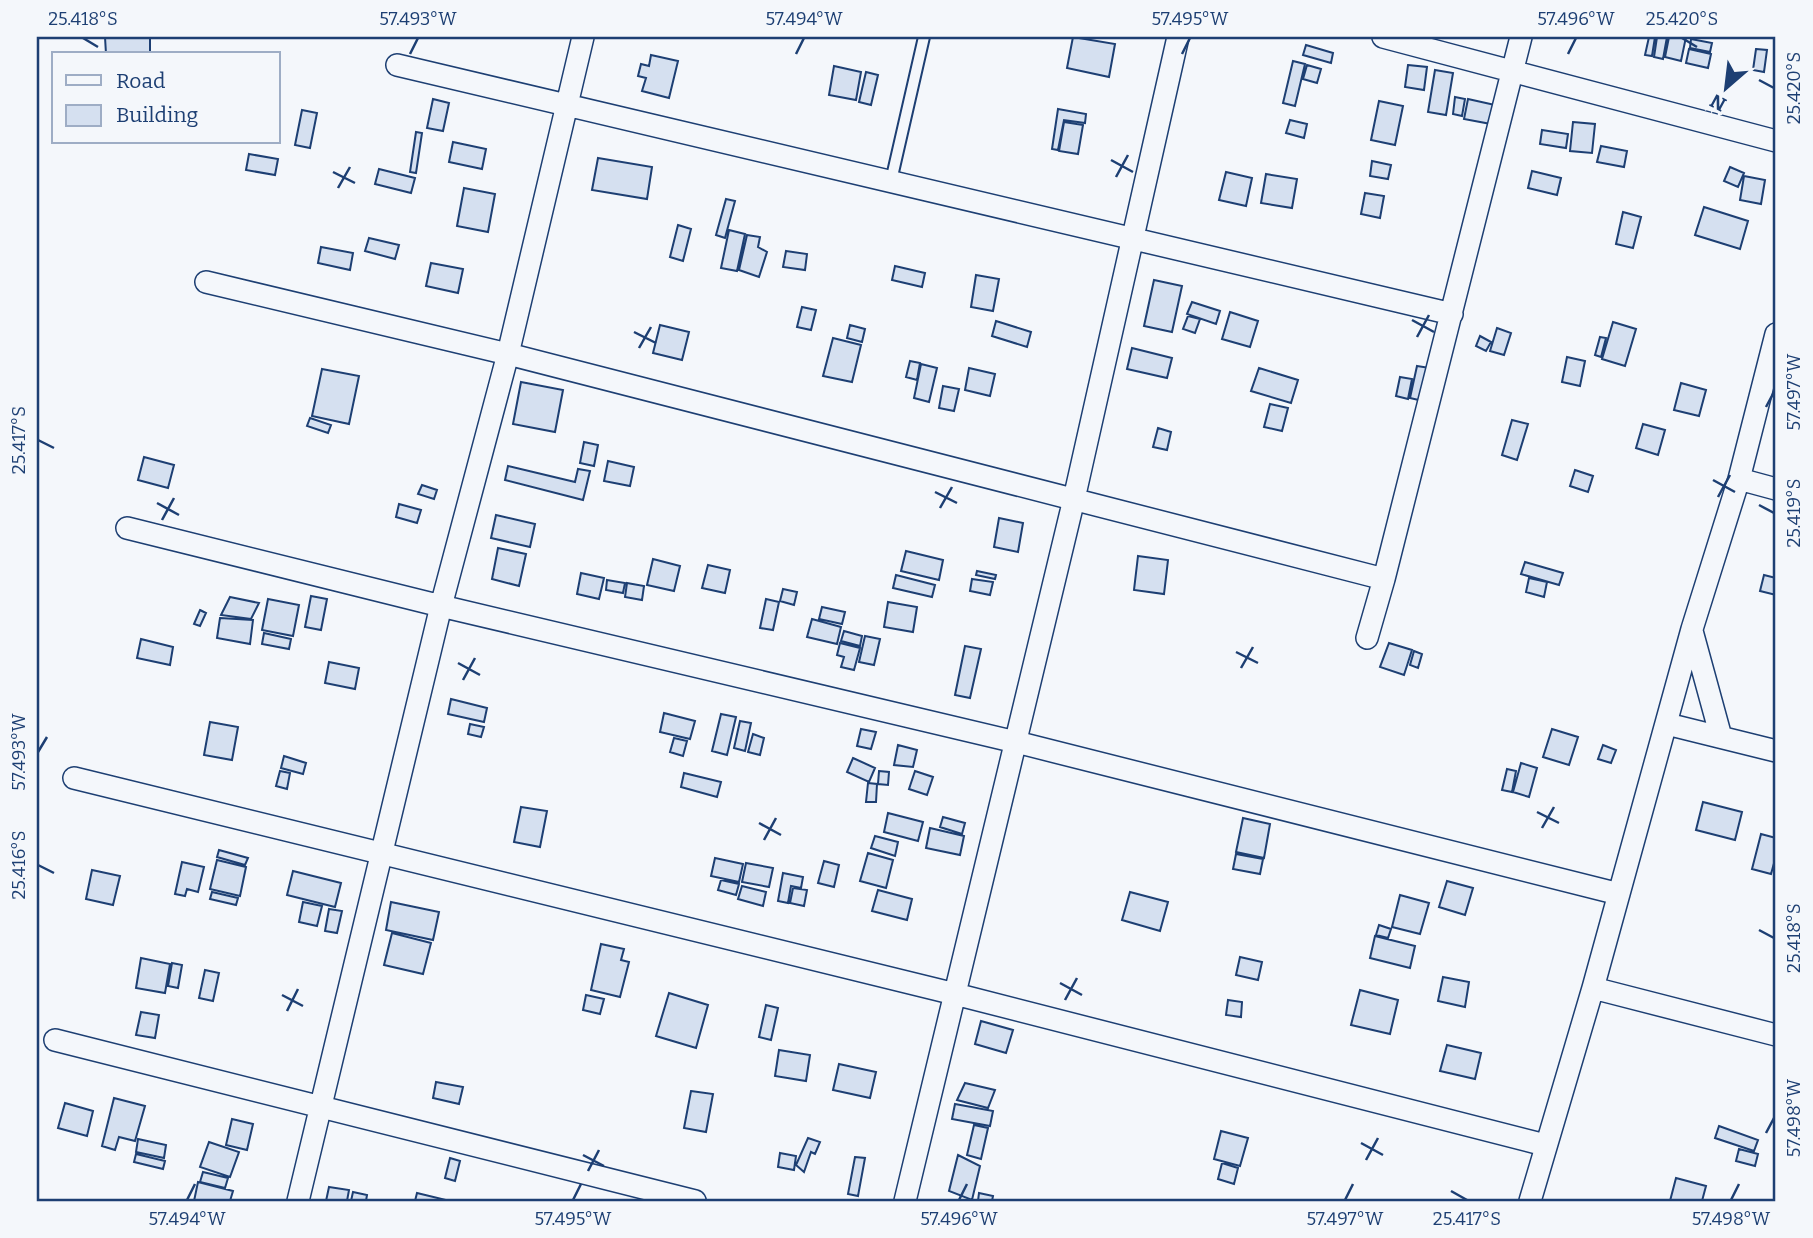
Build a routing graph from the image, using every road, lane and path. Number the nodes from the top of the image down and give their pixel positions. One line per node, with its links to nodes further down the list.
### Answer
1 (583, 37): 8 (street)
2 (924, 37): 10 (lane)
3 (1178, 37): 11 (street)
4 (1383, 37): 7 (street)
5 (1521, 37): 7 (street)
6 (397, 65): 8 (street)
7 (1513, 70): 9 (street); 13 (street)
8 (568, 104): 10 (street); 15 (street)
9 (1776, 141)
10 (891, 181): 11 (street)
11 (1131, 237): 13 (street); 18 (street)
12 (206, 282): 15 (street)
13 (1452, 314): 20 (street)
14 (1776, 334): 16 (street)
15 (508, 354): 18 (street); 21 (street)
16 (1738, 479): 17 (street); 22 (street)
17 (1776, 489)
18 (1074, 499): 20 (street); 26 (street)
19 (127, 528): 21 (street)
20 (1384, 579): 23 (street)
21 (442, 606): 26 (street); 29 (street)
22 (1692, 629): 24 (street); 25 (street)
23 (1367, 638)
24 (1667, 724): 25 (street); 30 (street)
25 (1721, 737): 27 (street)
26 (1016, 742): 30 (street); 32 (street)
27 (1776, 751)
28 (74, 778): 29 (street)
29 (383, 854): 32 (street); 35 (street)
30 (1619, 894): 31 (street)
31 (1593, 988): 33 (street); 36 (street)
32 (955, 994): 36 (street); 39 (street)
33 (1776, 1035)
34 (55, 1040): 35 (street)
35 (320, 1108): 37 (street); 38 (street)
36 (1545, 1144): 40 (street)
37 (298, 1201)
38 (695, 1201)
39 (905, 1201)
40 (1530, 1201)

